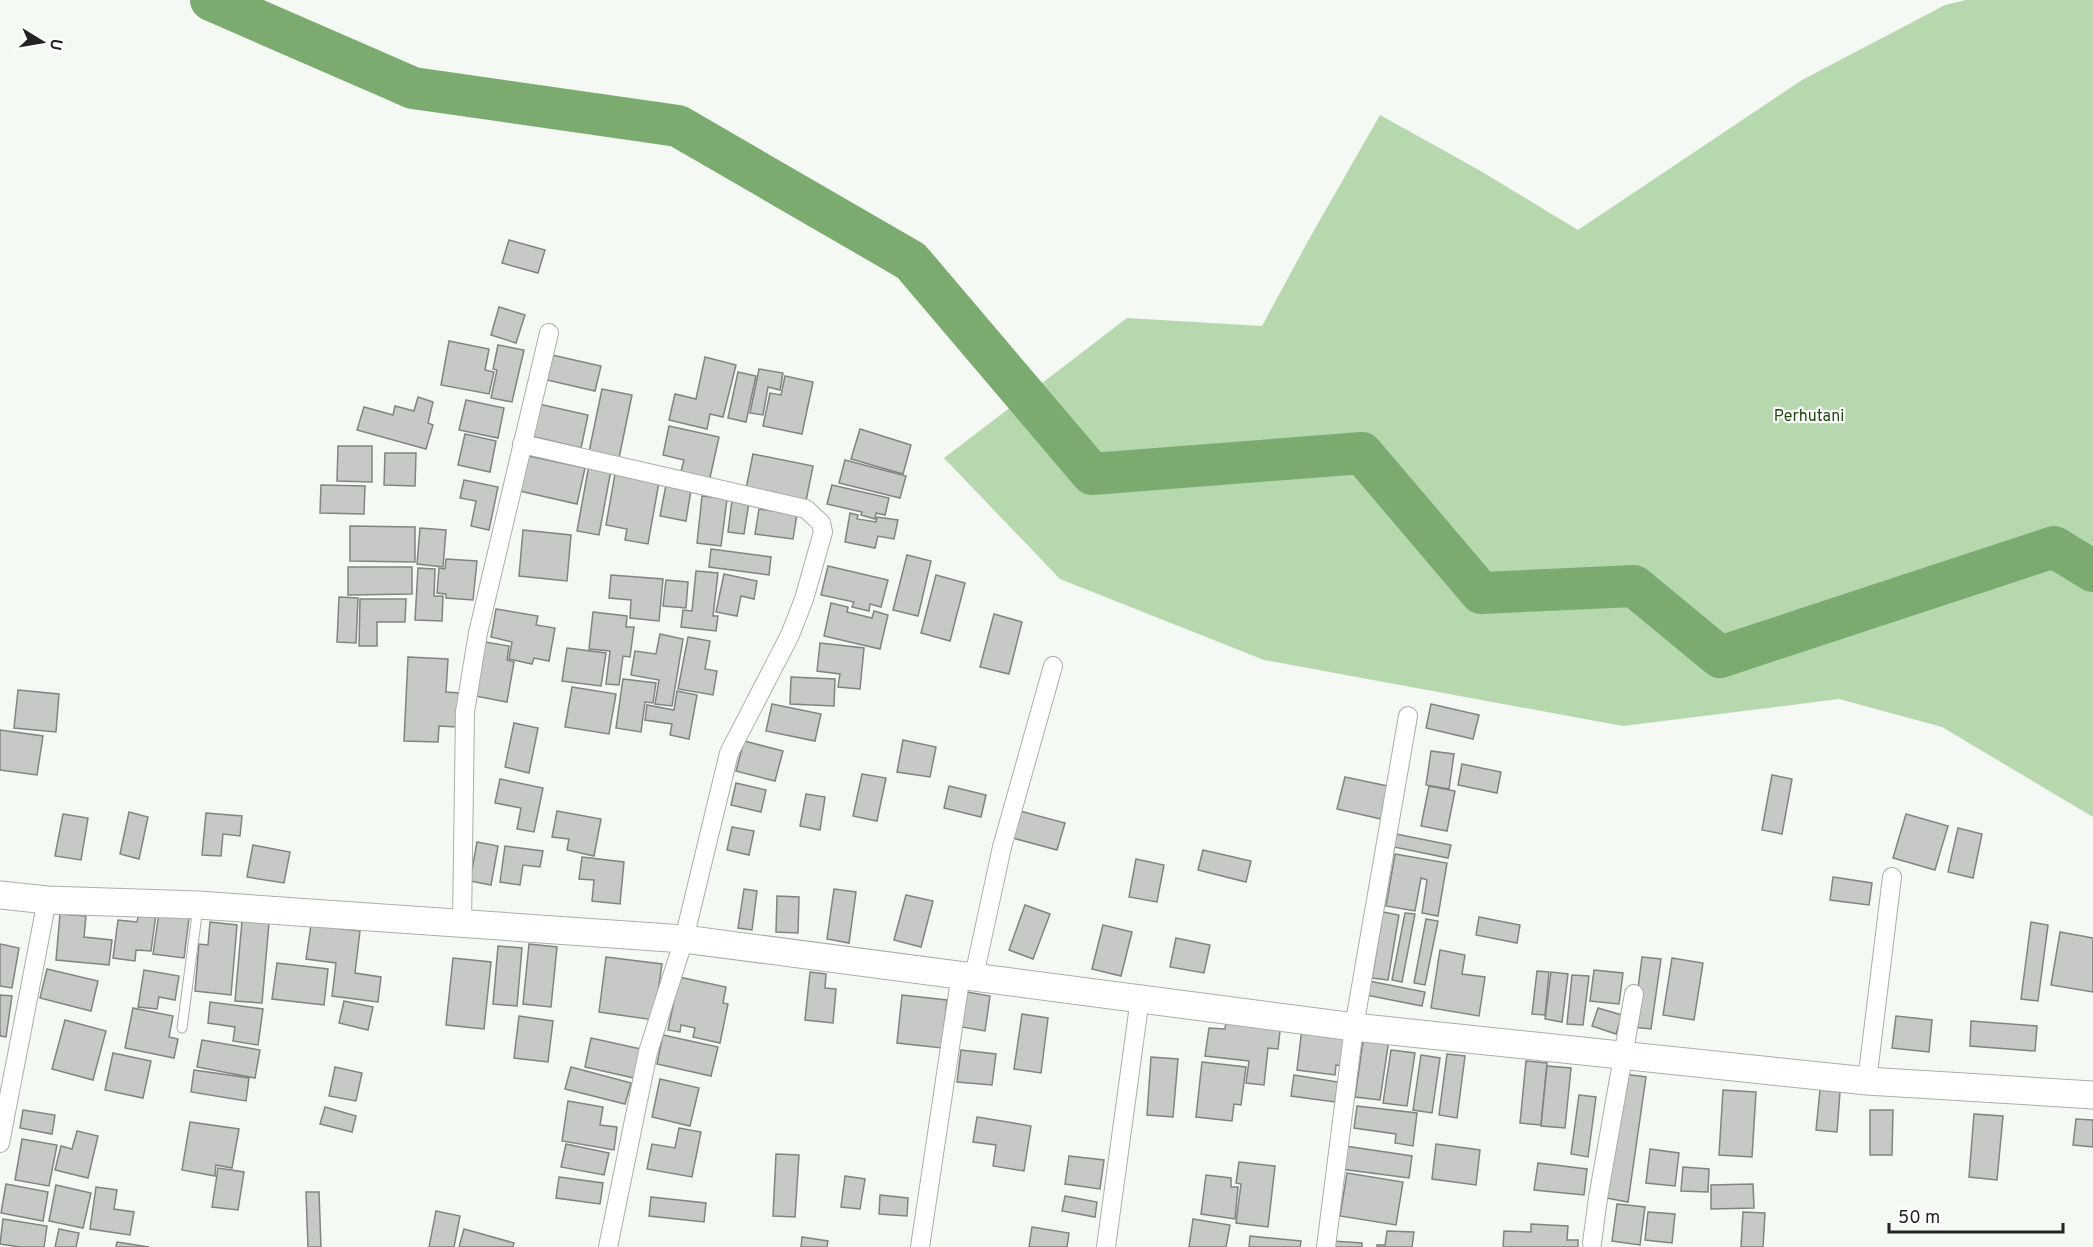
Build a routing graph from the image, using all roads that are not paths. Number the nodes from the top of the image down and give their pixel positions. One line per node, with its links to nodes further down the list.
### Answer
1 (549, 333): 2 (street)
2 (522, 444): 9 (street); 10 (street)
3 (1053, 666): 11 (street)
4 (1408, 716): 15 (street)
5 (1892, 877): 17 (street)
6 (0, 895): 7 (street)
7 (47, 900): 8 (street); 19 (street)
8 (198, 905): 9 (street); 14 (lane)
9 (462, 924): 10 (street)
10 (684, 939): 11 (street); 21 (street)
11 (967, 975): 13 (street); 22 (street)
12 (1634, 994): 16 (street)
13 (1140, 998): 15 (street); 23 (street)
14 (182, 1028)
15 (1354, 1028): 16 (street); 24 (street)
16 (1625, 1055): 17 (street); 20 (street)
17 (1867, 1081): 18 (street)
18 (2093, 1095)
19 (0, 1143)
20 (1592, 1242)
21 (608, 1247)
22 (920, 1247)
23 (1106, 1247)
24 (1326, 1247)

